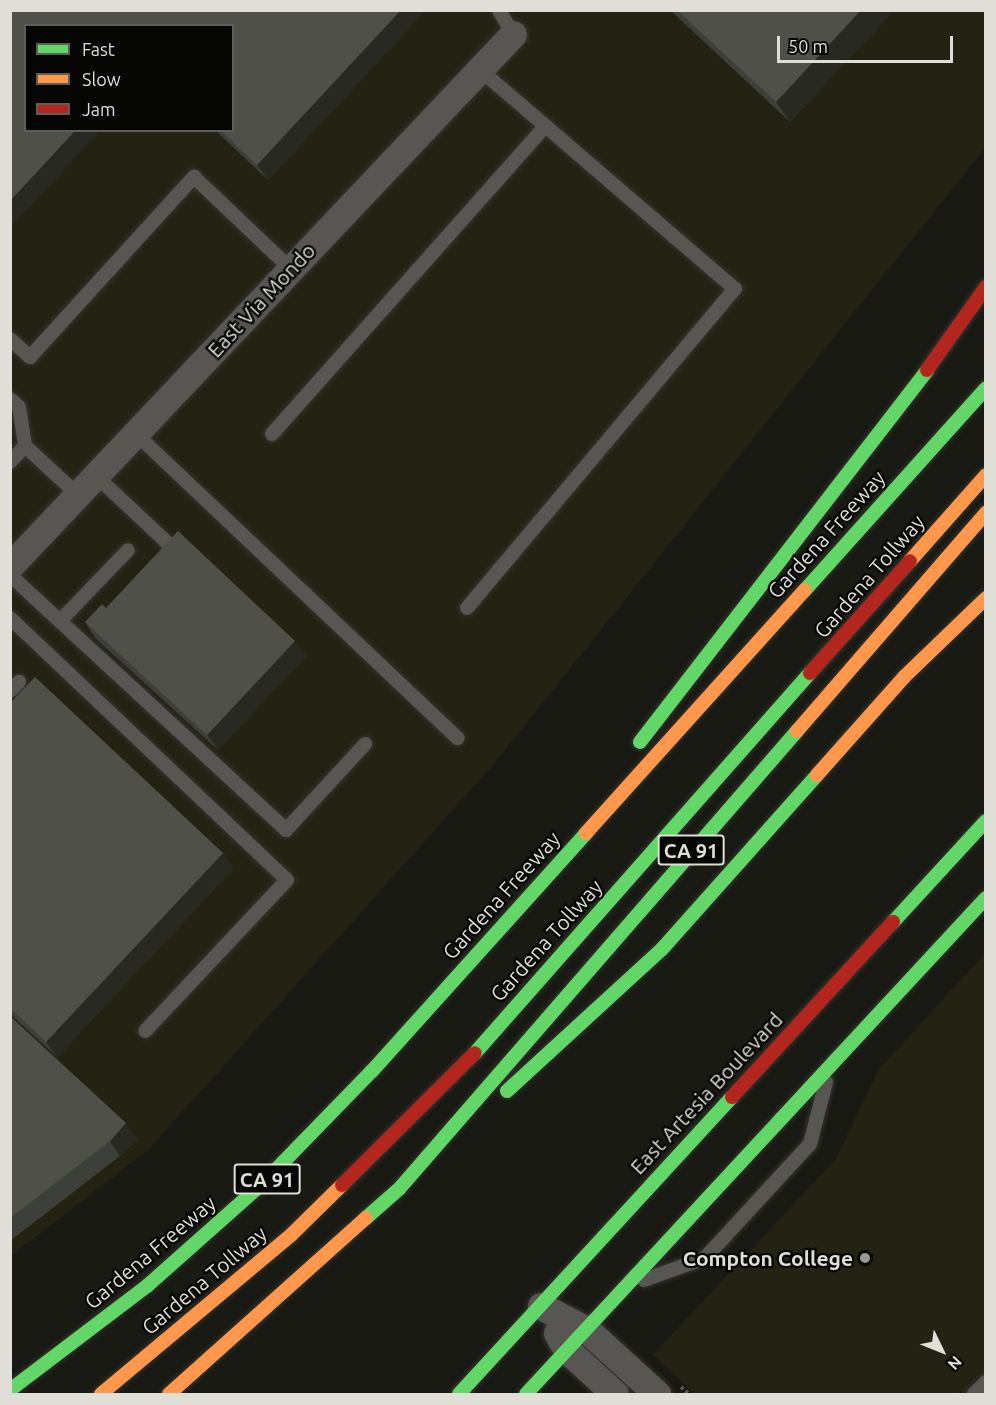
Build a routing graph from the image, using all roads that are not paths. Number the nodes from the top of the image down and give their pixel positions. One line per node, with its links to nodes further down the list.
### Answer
1 (499, 10): 2 (lane)
2 (513, 34): 3 (street, East Via Mondo)
3 (480, 70): 4 (lane); 5 (street, East Via Mondo)
4 (545, 126): 12 (lane); 24 (lane)
5 (291, 269): 7 (lane); 11 (street, East Via Mondo)
6 (986, 287): 29 (main road)
7 (10, 339)
8 (986, 380): 13 (main road)
9 (986, 388): 13 (main road, Gardena Freeway / CA 91)
10 (10, 399): 14 (lane)
11 (135, 433): 17 (street, East Via Mondo); 27 (lane)
12 (272, 434)
13 (934, 445): 33 (main road, Gardena Freeway / CA 91)
14 (26, 446): 15 (lane); 17 (lane)
15 (10, 462)
16 (986, 475): 43 (main road, Gardena Tollway)
17 (86, 484): 19 (lane); 21 (street, East Via Mondo)
18 (986, 513): 36 (main road, CA 91)
19 (171, 546)
20 (128, 550): 26 (lane)
21 (10, 566)
22 (10, 575): 26 (lane)
23 (986, 598): 36 (main road)
24 (467, 608)
25 (10, 618): 34 (lane)
26 (60, 621): 28 (lane)
27 (457, 738)
28 (365, 744)
29 (632, 753)
30 (603, 791): 33 (main road)
31 (986, 821): 38 (main road, East Artesia Boulevard)
32 (986, 898): 35 (main road)
33 (480, 951): 42 (main road, Gardena Freeway / CA 91)
34 (145, 1031)
35 (829, 1067): 37 (main road); 37 (lane)
36 (399, 1189): 44 (main road, CA 91)
37 (628, 1286): 39 (main road)
38 (541, 1306): 39 (street); 40 (street); 45 (main road, East Artesia Boulevard)
39 (586, 1330): 40 (main road); 48 (street)
40 (567, 1350): 46 (main road); 47 (street)
41 (986, 1382): 49 (lane)
42 (10, 1390)
43 (101, 1395)
44 (169, 1395)
45 (459, 1395)
46 (526, 1395)
47 (615, 1395)
48 (657, 1395)
49 (974, 1395)

